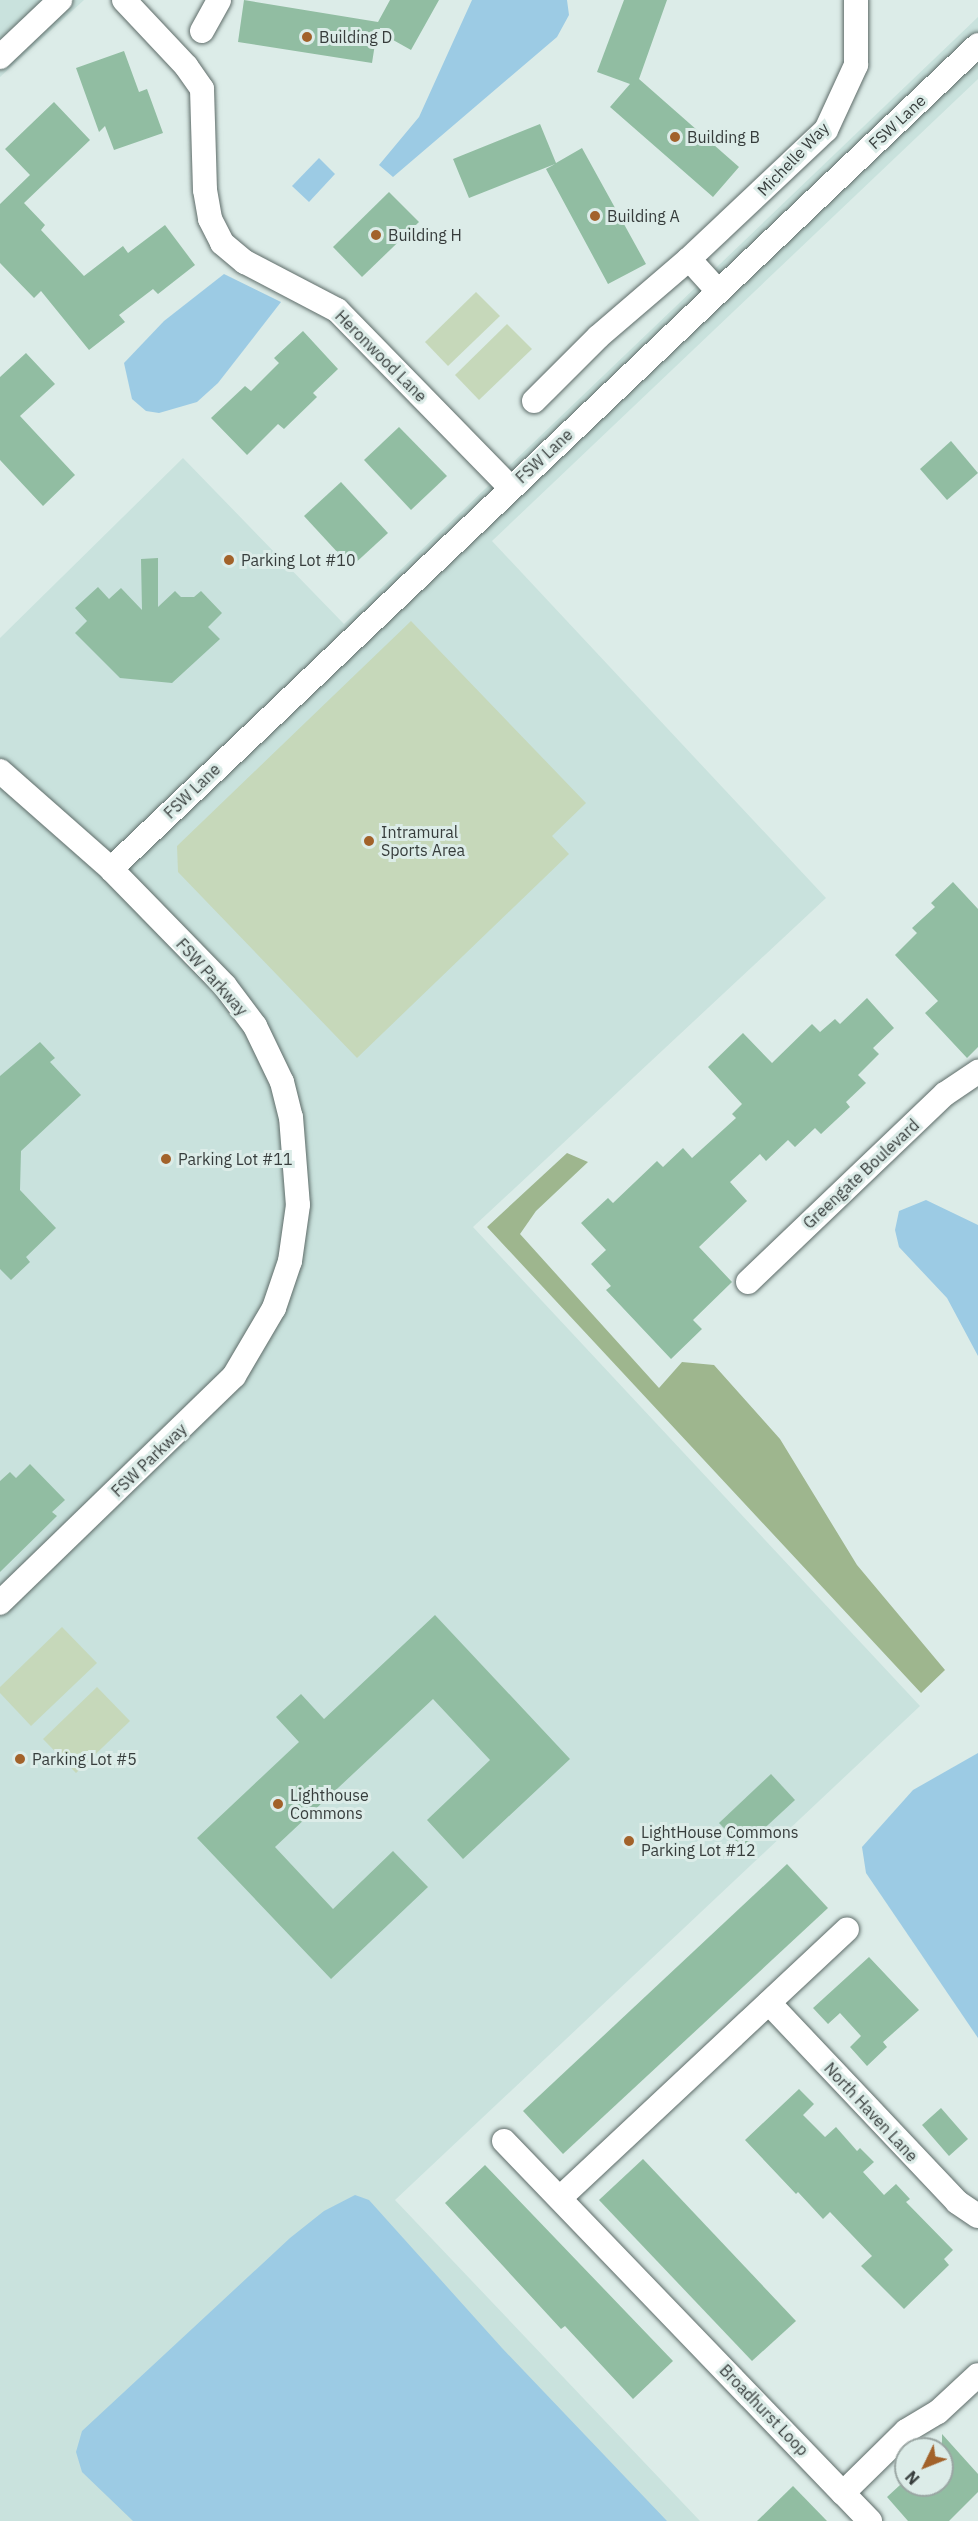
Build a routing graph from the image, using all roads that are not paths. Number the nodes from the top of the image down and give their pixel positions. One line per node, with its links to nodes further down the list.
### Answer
1 (60, 0): 7 (street)
2 (123, 0): 11 (street, Heronwood Lane)
3 (219, 0): 5 (street)
4 (856, 0): 8 (street, Michelle Way)
5 (202, 31)
6 (978, 45): 9 (street, FSW Lane)
7 (0, 57)
8 (689, 259): 9 (street); 10 (street, Michelle Way)
9 (718, 291): 11 (street, FSW Lane)
10 (534, 401)
11 (511, 488): 13 (street, FSW Lane)
12 (0, 771): 13 (street, FSW Parkway)
13 (111, 869): 16 (street, FSW Parkway)
14 (978, 1072): 15 (street, Greengate Boulevard)
15 (748, 1282)
16 (0, 1603)
17 (847, 1929): 18 (street)
18 (769, 2002): 20 (street); 21 (street, North Haven Lane)
19 (504, 2140): 20 (street, Broadhurst Loop)
20 (560, 2198): 23 (street, Broadhurst Loop)
21 (978, 2216)
22 (978, 2374): 23 (street)
23 (843, 2493): 24 (street, Broadhurst Loop)
24 (870, 2521)

